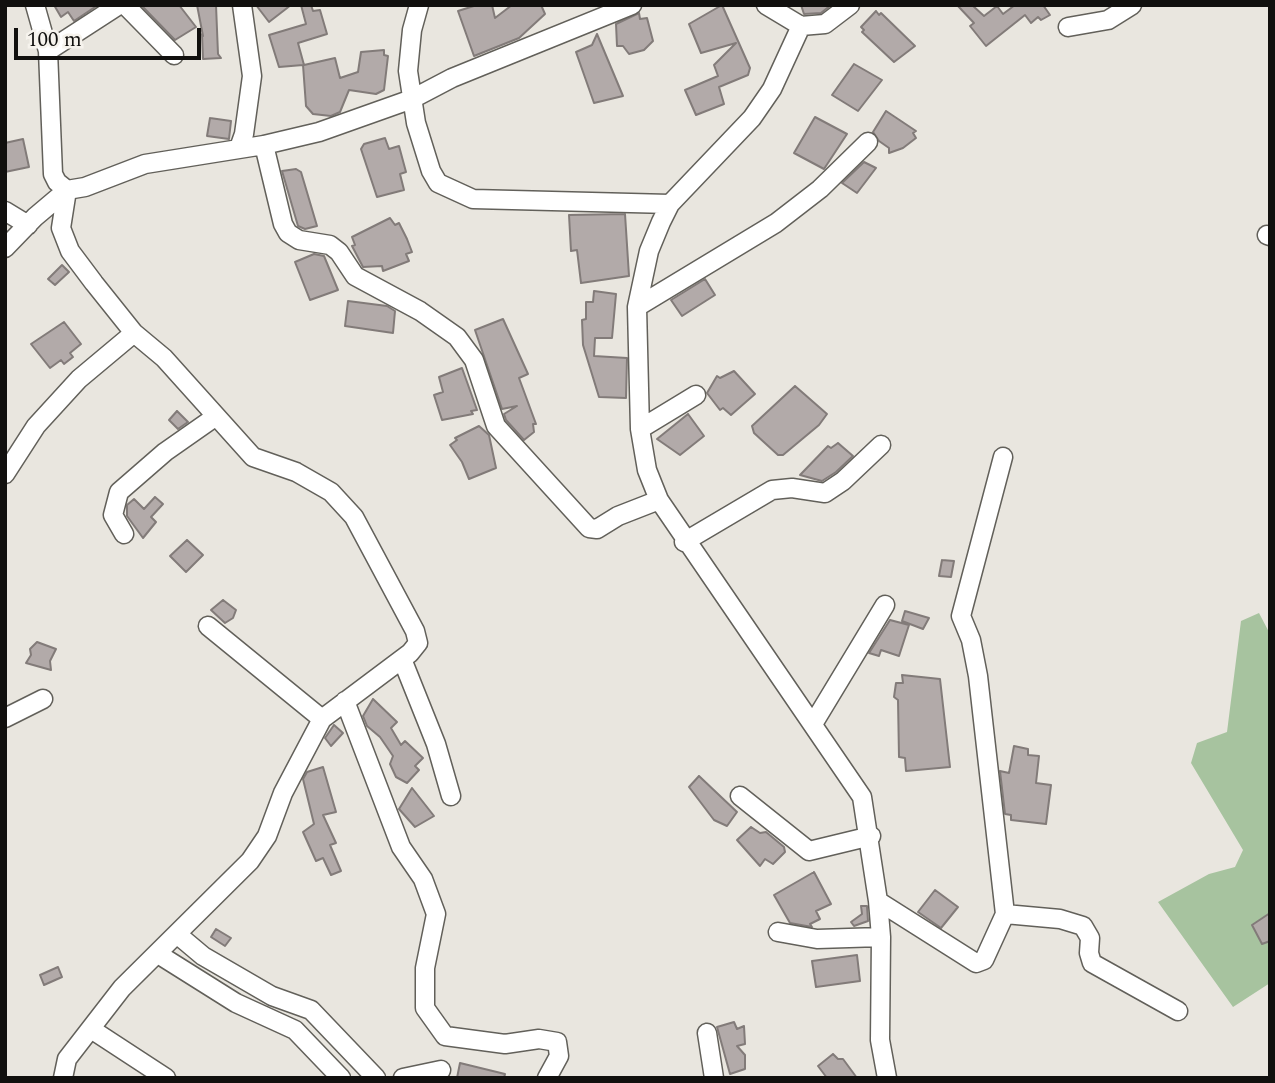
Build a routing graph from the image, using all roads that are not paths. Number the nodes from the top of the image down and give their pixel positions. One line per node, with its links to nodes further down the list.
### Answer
1 (35, 5): 12 (street)
2 (119, 5): 12 (street)
3 (125, 5): 13 (street)
4 (242, 5): 17 (street)
5 (419, 5): 14 (street)
6 (632, 5): 14 (street)
7 (766, 5): 10 (street)
8 (850, 5): 10 (street)
9 (1132, 5): 11 (street)
10 (801, 26): 19 (street)
11 (1068, 27)
12 (48, 51): 18 (street)
13 (174, 55)
14 (412, 99): 16 (street); 19 (street)
15 (867, 142): 23 (street)
16 (264, 145): 17 (street); 31 (street)
17 (239, 148): 18 (street)
18 (67, 190): 21 (street); 24 (street)
19 (670, 205): 23 (street)
20 (5, 211): 21 (street)
21 (28, 225): 22 (street)
22 (5, 248)
23 (637, 307): 27 (street)
24 (134, 333): 26 (street); 30 (street)
25 (696, 395): 27 (street)
26 (215, 417): 32 (street); 36 (street)
27 (640, 429): 31 (street)
28 (881, 445): 33 (street)
29 (1003, 457): 46 (street)
30 (5, 474)
31 (659, 500): 33 (street)
32 (124, 534)
33 (684, 542): 41 (street)
34 (885, 605): 41 (street)
35 (208, 626): 40 (street)
36 (402, 659): 38 (street); 42 (street)
37 (43, 699): 39 (street)
38 (345, 701): 40 (street); 60 (street)
39 (5, 718)
40 (322, 719): 48 (street)
41 (813, 723): 44 (street)
42 (451, 796)
43 (740, 796): 44 (street)
44 (871, 836): 45 (street)
45 (878, 901): 46 (street); 49 (street)
46 (1005, 914): 51 (street)
47 (778, 932): 49 (street)
48 (178, 934): 50 (street); 58 (street)
49 (881, 937): 62 (street)
50 (158, 954): 52 (street); 57 (street)
51 (1178, 1011)
52 (91, 1029): 55 (street); 56 (street)
53 (707, 1033): 61 (street)
54 (441, 1070): 59 (street)
55 (63, 1078)
56 (166, 1078)
57 (341, 1078)
58 (376, 1078)
59 (403, 1078)
60 (547, 1078)
61 (714, 1078)
62 (887, 1078)

